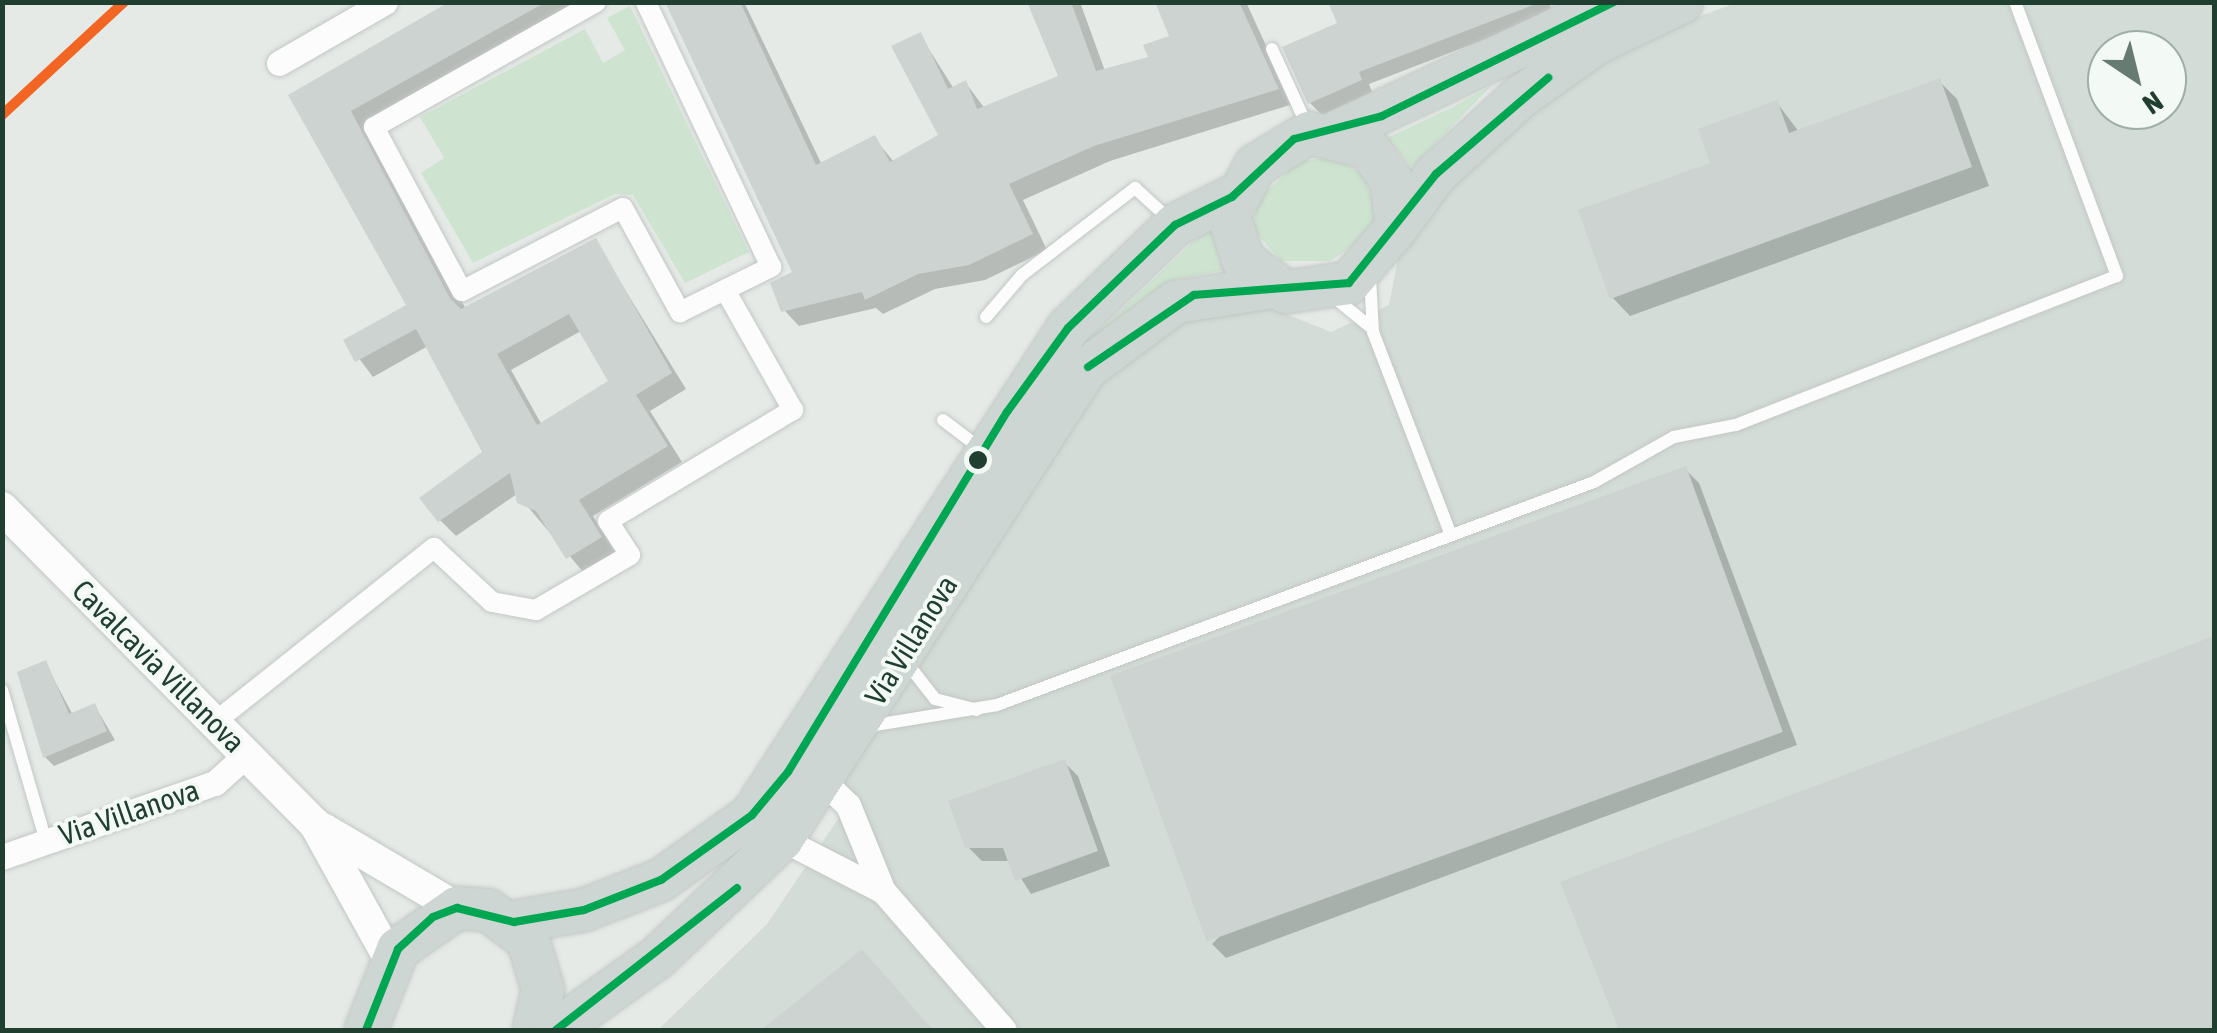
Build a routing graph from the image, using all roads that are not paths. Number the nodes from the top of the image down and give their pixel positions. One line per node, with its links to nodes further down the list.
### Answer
1 (385, 2): 8 (street)
2 (596, 2): 15 (street)
3 (646, 2): 15 (street)
4 (1616, 2): 9 (main road)
5 (1682, 2): 12 (main road)
6 (2014, 2): 22 (lane)
7 (1272, 49): 9 (lane)
8 (279, 63)
9 (1323, 133): 10 (main road); 12 (main road)
10 (1232, 197): 11 (main road, Via Villanova); 14 (main road)
11 (1175, 225): 17 (lane); 20 (main road, Via Villanova)
12 (1397, 227): 13 (main road)
13 (1371, 266): 16 (main road); 18 (lane)
14 (1273, 287): 16 (main road); 23 (main road, Via Villanova)
15 (725, 290): 26 (street)
16 (1322, 291): 18 (lane)
17 (986, 316)
18 (1373, 332): 22 (lane)
19 (944, 420): 20 (lane)
20 (984, 450): 36 (main road, Via Villanova)
21 (2, 508): 26 (street, Cavalcavia Villanova)
22 (1450, 535): 25 (lane)
23 (903, 652): 25 (lane); 27 (main road, Via Villanova)
24 (2, 690): 32 (lane)
25 (979, 711): 27 (lane)
26 (216, 722): 28 (street, Cavalcavia Villanova)
27 (853, 734): 29 (main road, Via Villanova)
28 (247, 754): 30 (street, Cavalcavia Villanova); 32 (street, Via Villanova)
29 (823, 781): 31 (main road, Via Villanova); 34 (street)
30 (315, 824): 35 (street, Cavalcavia Villanova); 37 (street, Cavalcavia Villanova)
31 (782, 839): 34 (street); 40 (main road, Via Villanova)
32 (46, 841): 33 (street, Via Villanova)
33 (2, 858)
34 (883, 892): 41 (street)
35 (457, 908): 36 (main road); 37 (main road)
36 (514, 922): 39 (main road)
37 (391, 961): 38 (main road)
38 (366, 1030)
39 (534, 1030)
40 (556, 1030)
41 (1004, 1030)

